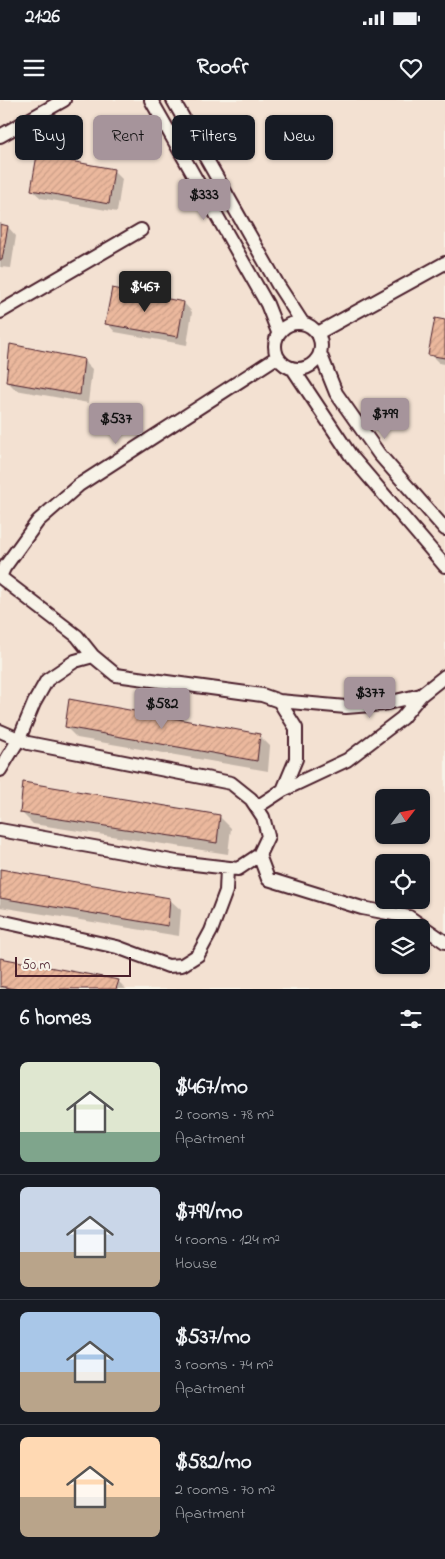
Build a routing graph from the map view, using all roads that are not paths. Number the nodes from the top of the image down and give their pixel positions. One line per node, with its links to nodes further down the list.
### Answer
1 (64, 100): 4 (street)
2 (151, 100): 9 (street)
3 (173, 100): 8 (street)
4 (0, 136)
5 (141, 230): 7 (street)
6 (445, 263): 10 (street)
7 (0, 312)
8 (302, 322): 9 (street); 10 (street)
9 (278, 332): 12 (street)
10 (318, 333): 11 (street)
11 (320, 353): 13 (street); 14 (street)
12 (277, 357): 13 (street); 16 (street)
13 (293, 369): 15 (street)
14 (445, 529)
15 (445, 566)
16 (0, 577): 17 (street)
17 (93, 656): 20 (street); 22 (street)
18 (445, 676): 19 (street)
19 (421, 695): 20 (street); 24 (street)
20 (279, 701): 24 (street)
21 (0, 731): 22 (street)
22 (19, 739): 23 (street); 25 (street)
23 (0, 770)
24 (283, 790): 25 (street)
25 (257, 808): 27 (street)
26 (0, 830): 28 (street)
27 (259, 855): 28 (street); 30 (street)
28 (227, 868): 29 (street)
29 (0, 921)
30 (445, 942)

